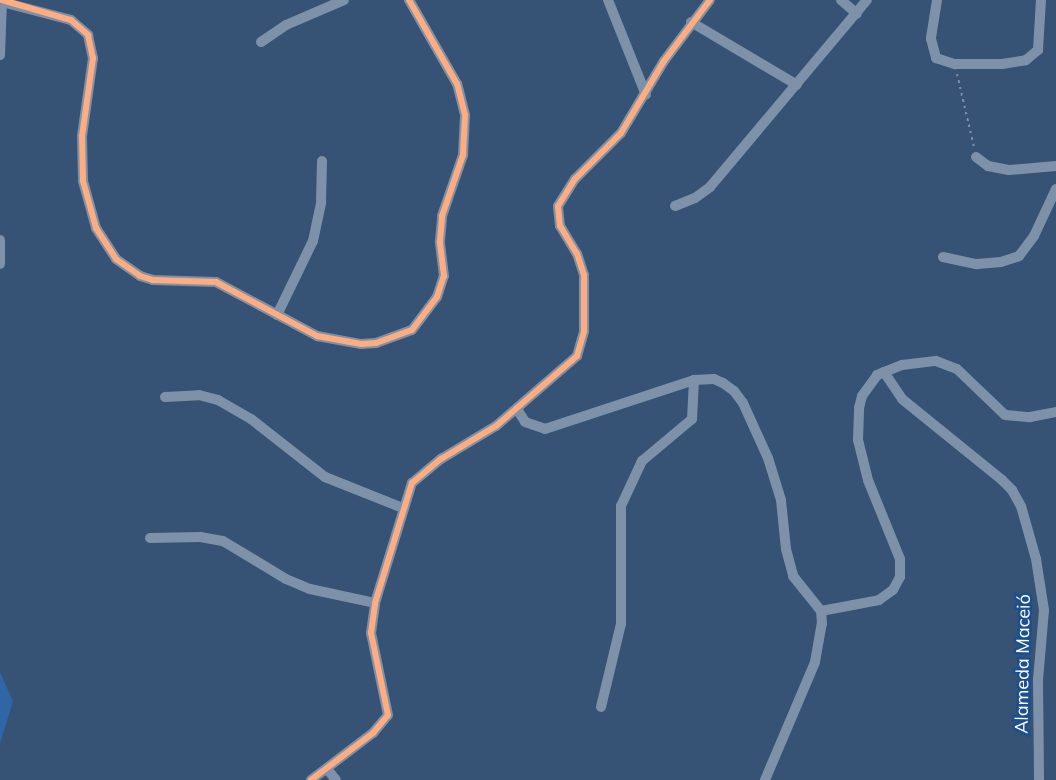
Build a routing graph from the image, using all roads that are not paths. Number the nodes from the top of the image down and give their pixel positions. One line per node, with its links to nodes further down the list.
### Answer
1 (344, 0): 12 (street)
2 (409, 0): 24 (street)
3 (608, 0): 15 (street)
4 (710, 0): 11 (street)
5 (842, 0): 10 (street)
6 (867, 0): 10 (street)
7 (937, 0): 8 (street)
8 (1041, 0)
9 (2, 1): 13 (street); 24 (street)
10 (857, 14): 14 (street)
11 (692, 22): 14 (street); 15 (street)
12 (261, 42)
13 (0, 55)
14 (797, 85): 20 (street)
15 (646, 94): 28 (street)
16 (976, 157): 18 (street)
17 (322, 161): 24 (street)
18 (1056, 166)
19 (1056, 189): 22 (street)
20 (675, 206)
21 (0, 240): 23 (street)
22 (943, 257)
23 (0, 264)
24 (277, 316)
25 (884, 372): 29 (street); 33 (street); 39 (street, Alameda Maceió)
26 (694, 380): 28 (street); 33 (street); 34 (street)
27 (165, 397): 30 (street)
28 (517, 409): 30 (street)
29 (1056, 412)
30 (402, 508): 32 (street)
31 (150, 538): 32 (street)
32 (375, 603): 35 (street)
33 (821, 611): 38 (street)
34 (601, 707)
35 (327, 768): 36 (street); 37 (street)
36 (311, 780)
37 (336, 780)
38 (765, 780)
39 (1039, 780)

